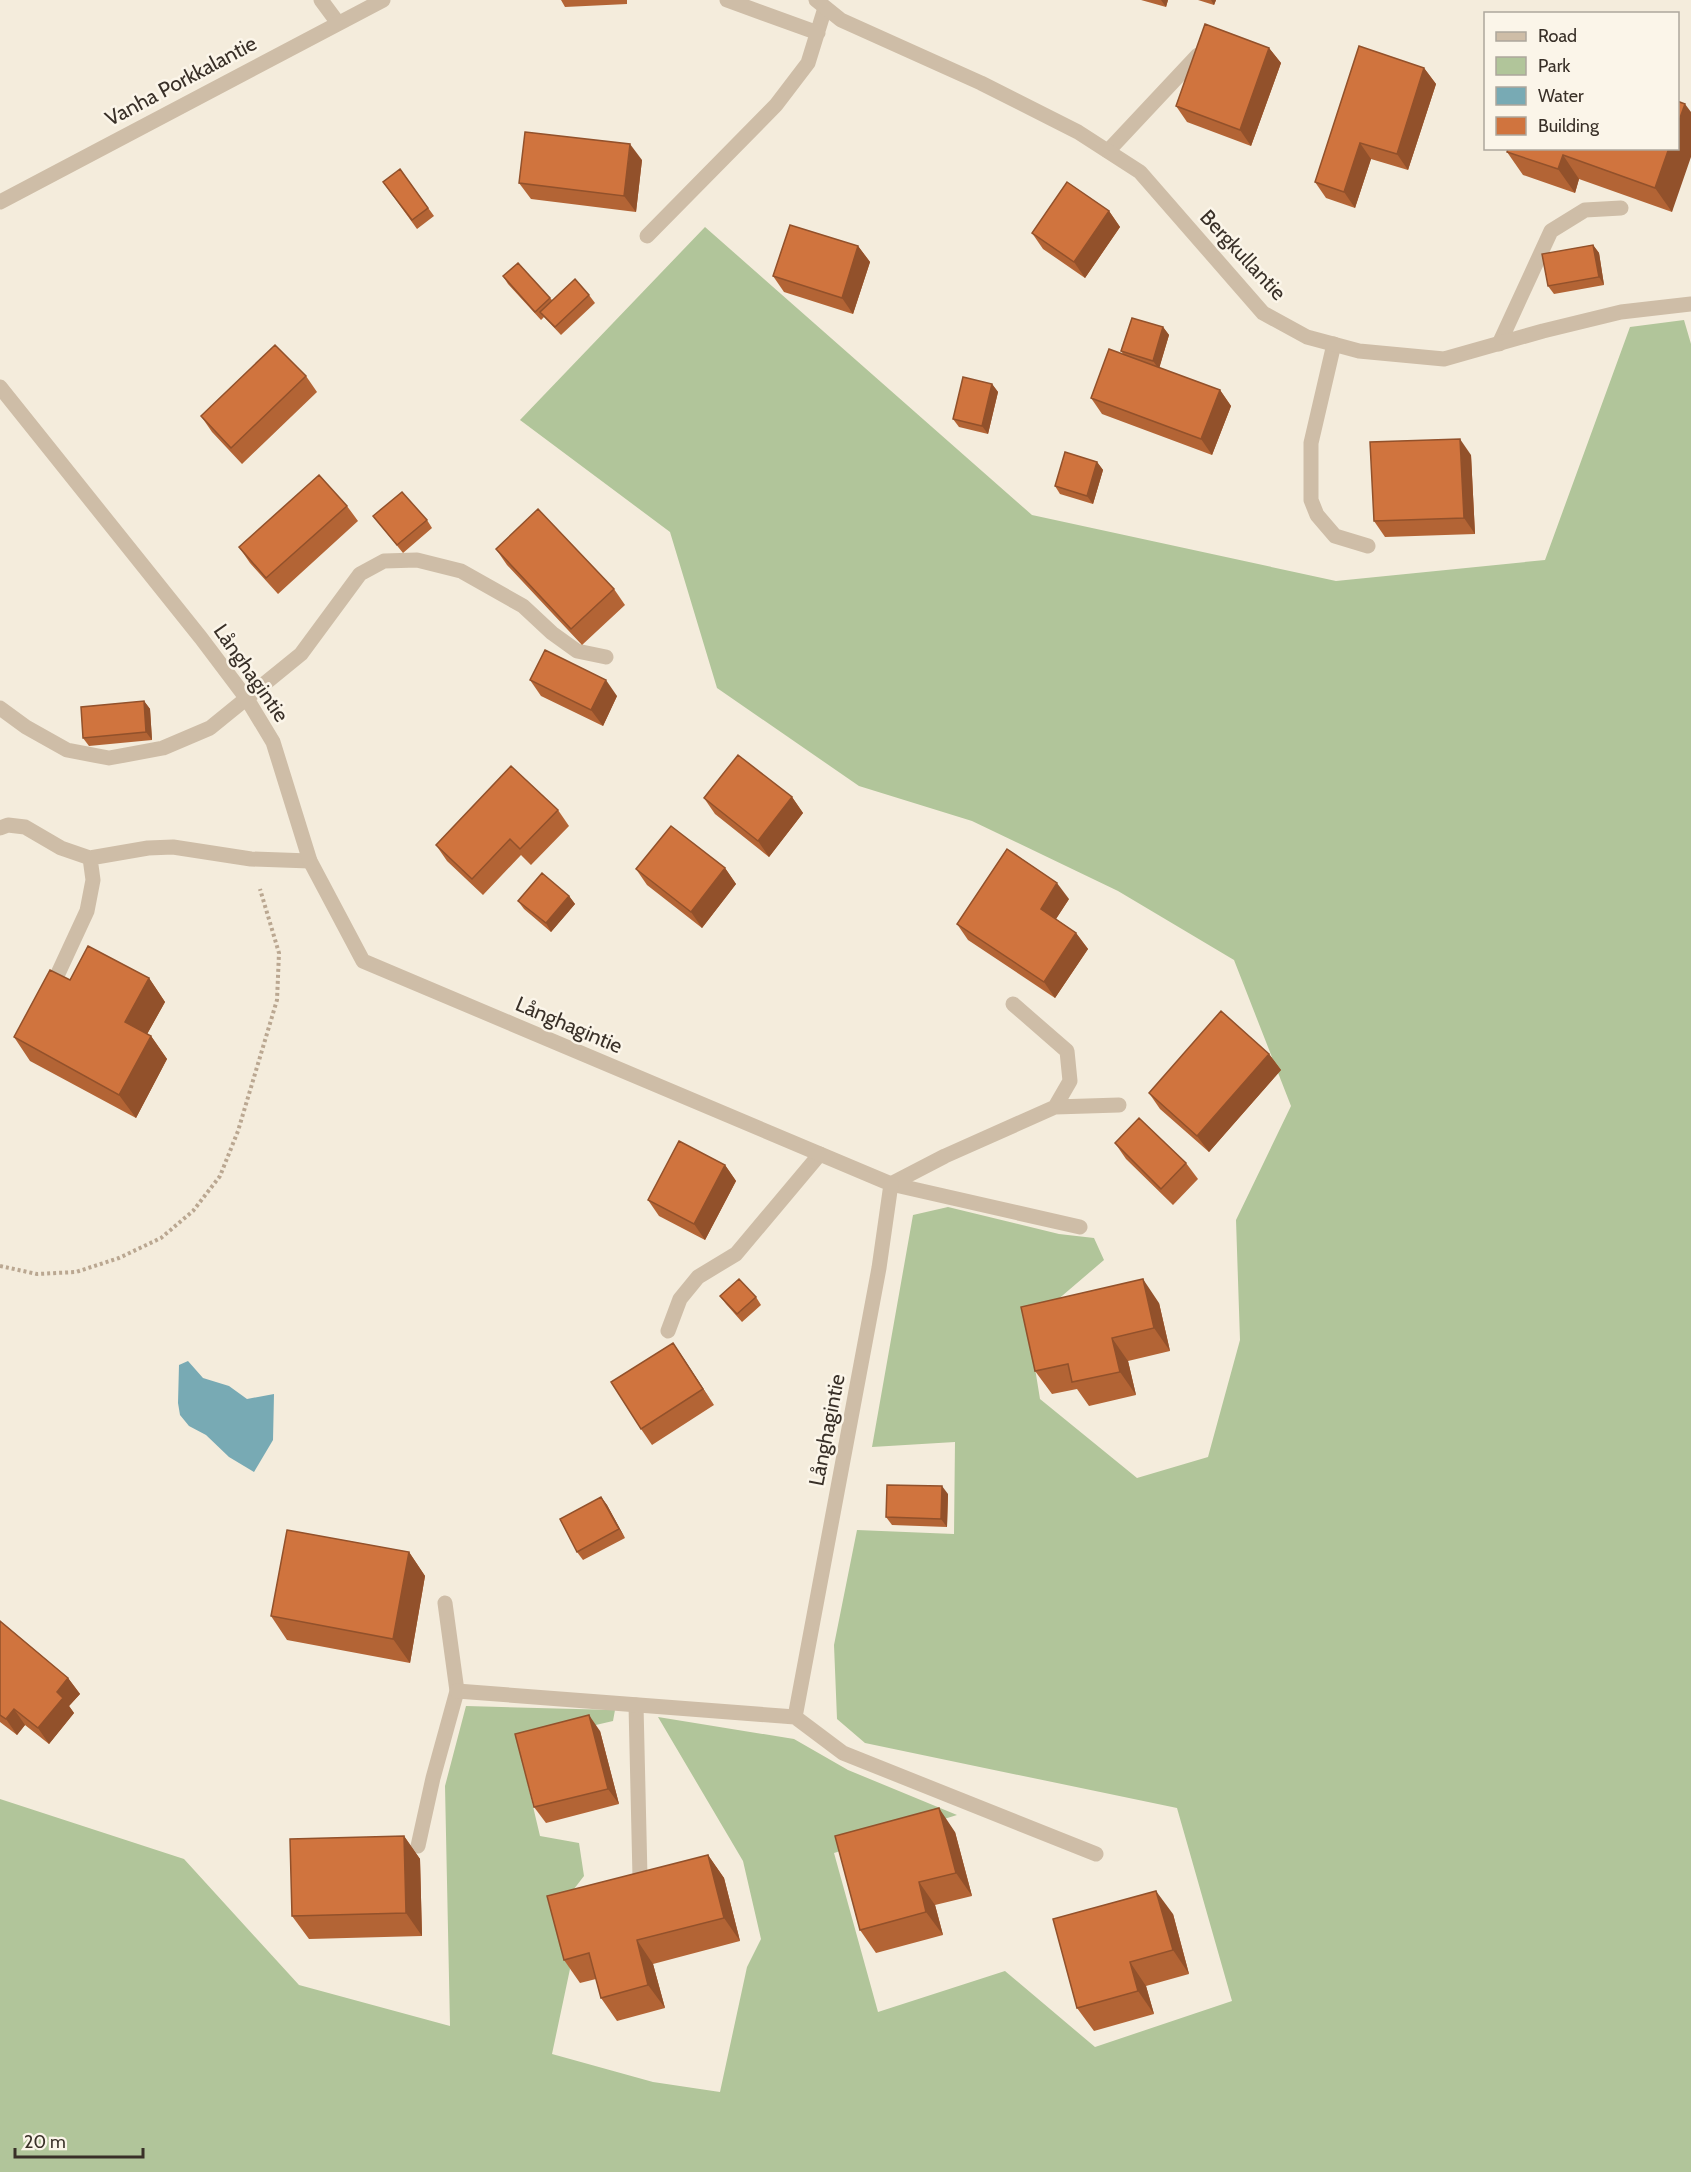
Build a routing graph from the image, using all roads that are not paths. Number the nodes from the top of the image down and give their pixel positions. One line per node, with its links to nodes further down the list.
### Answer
1 (321, 0): 5 (street)
2 (382, 0): 5 (street, Vanha Porkkalantie)
3 (728, 0): 6 (street)
4 (821, 4): 6 (street); 8 (street, Bergkullantie)
5 (338, 23): 9 (street, Vanha Porkkalantie)
6 (818, 33): 11 (street)
7 (1198, 55): 8 (street)
8 (1108, 152): 13 (street, Bergkullantie)
9 (0, 202)
10 (1621, 208): 14 (street)
11 (647, 236)
12 (1691, 304): 14 (street, Bergkullantie)
13 (1334, 344): 14 (street, Bergkullantie); 16 (street)
14 (1499, 344)
15 (0, 387): 18 (street, Långhagintie)
16 (1368, 546)
17 (606, 657): 18 (street)
18 (247, 699): 19 (street); 22 (street, Långhagintie)
19 (0, 708)
20 (0, 828): 21 (street)
21 (90, 858): 22 (street); 24 (street)
22 (309, 861): 27 (street, Långhagintie)
23 (1013, 1004): 26 (street)
24 (44, 1005)
25 (1119, 1105): 26 (street)
26 (1055, 1107): 28 (street)
27 (820, 1154): 28 (street, Långhagintie); 30 (street)
28 (891, 1184): 29 (street); 34 (street, Långhagintie)
29 (1080, 1227)
30 (668, 1331)
31 (445, 1603): 32 (street)
32 (457, 1691): 33 (street); 35 (street)
33 (636, 1705): 34 (street); 37 (street)
34 (795, 1717): 36 (street)
35 (418, 1846)
36 (1096, 1854)
37 (640, 1877)

